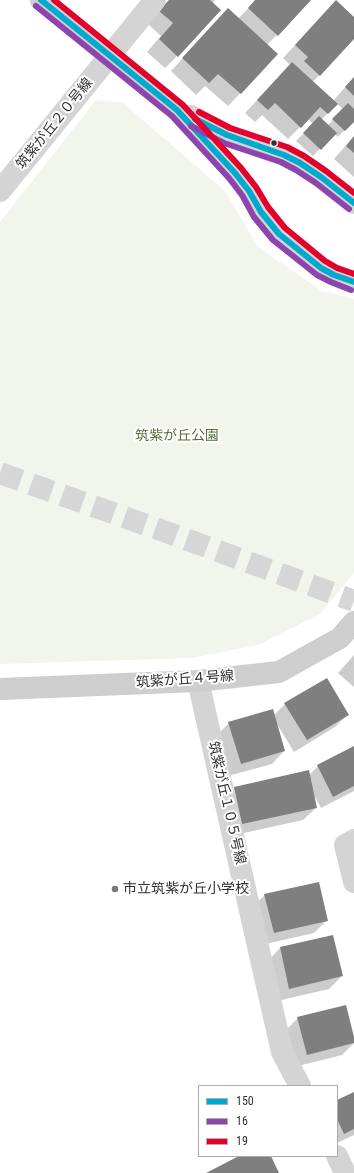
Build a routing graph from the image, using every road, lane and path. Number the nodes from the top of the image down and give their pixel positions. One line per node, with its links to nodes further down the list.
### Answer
1 (41, 0): 3 (street)
2 (155, 0): 3 (street, 筑紫が丘２０号線)
3 (110, 56): 4 (street); 5 (street, 筑紫が丘２０号線)
4 (177, 110): 6 (street); 7 (street)
5 (0, 191)
6 (354, 203)
7 (354, 282)
8 (354, 622): 9 (street, 筑紫が丘４号線)
9 (198, 681): 10 (street, 筑紫が丘４号線); 13 (street, 筑紫が丘１０５号線)
10 (0, 689)
11 (354, 840): 12 (street)
12 (354, 882)
13 (299, 1085)
14 (337, 1157): 15 (street)
15 (345, 1173)

